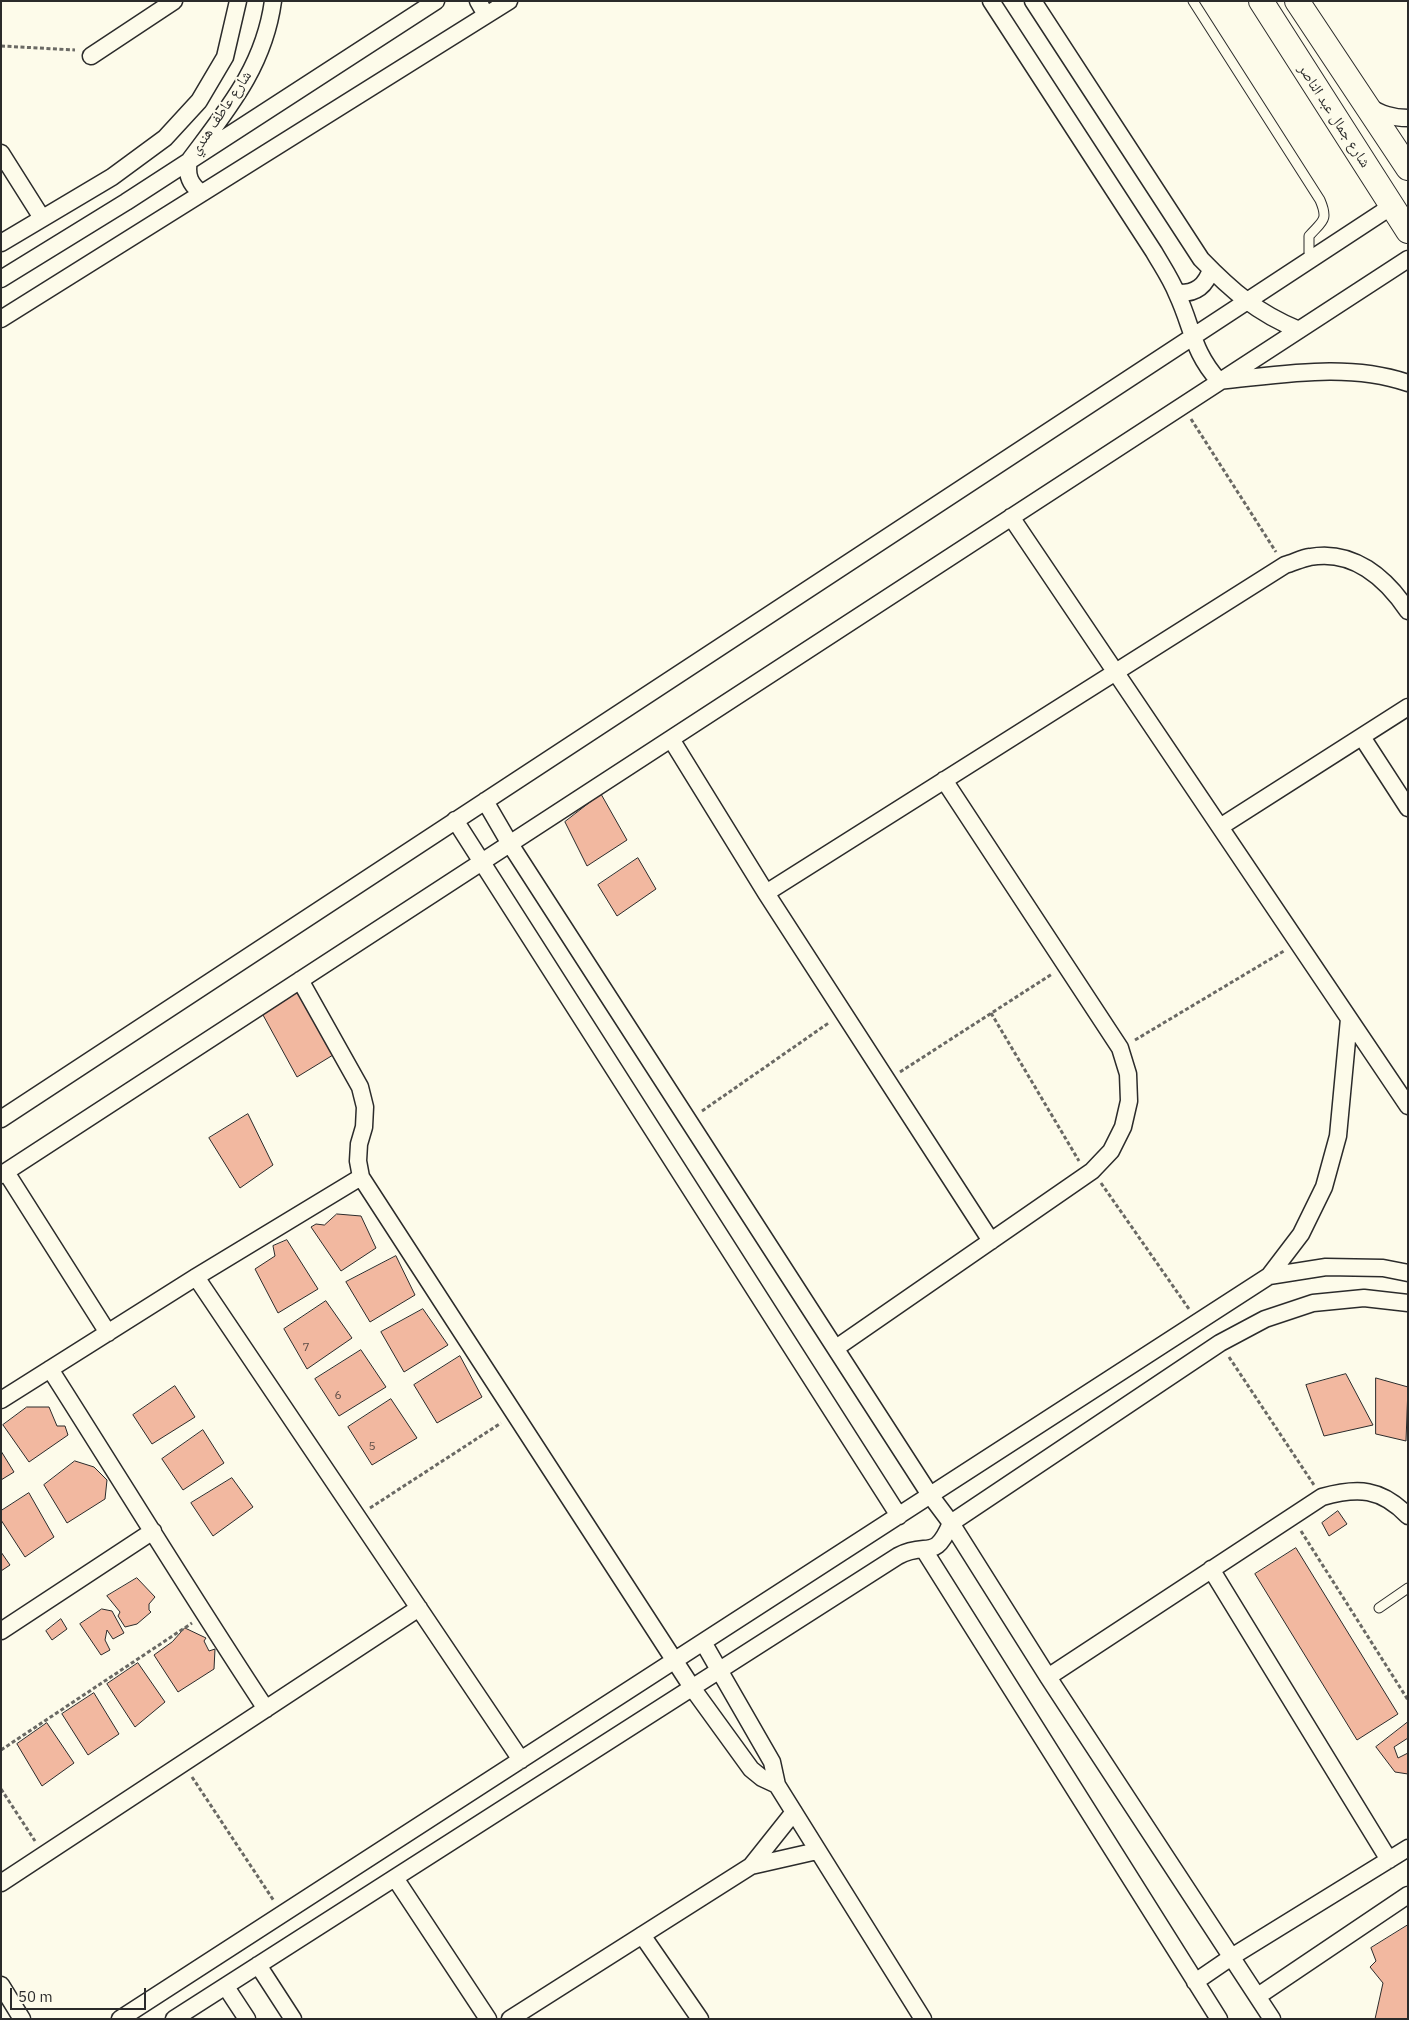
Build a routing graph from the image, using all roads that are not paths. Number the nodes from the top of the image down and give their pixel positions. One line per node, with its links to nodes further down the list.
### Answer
1 (174, 1): 12 (street)
2 (238, 1): 20 (street)
3 (273, 1): 16 (street, شارع عاطف هندي)
4 (436, 1): 16 (street)
5 (509, 1): 11 (street)
6 (992, 1): 27 (street)
7 (1033, 1): 25 (street)
8 (1193, 1): 23 (lane)
9 (1260, 1): 19 (main road, شارع جمال عبد الناصر)
10 (1297, 1): 13 (main road)
11 (482, 8): 18 (street)
12 (95, 54)
13 (1367, 106): 14 (street); 17 (main road)
14 (1408, 118)
15 (1, 153): 20 (street)
16 (188, 161): 18 (street, شارع عاطف هندي); 26 (street)
17 (1408, 168)
18 (202, 193): 29 (street)
19 (1392, 206): 21 (main road, شارع جمال عبد الناصر); 23 (street)
20 (42, 218): 22 (street)
21 (1408, 231)
22 (1, 243)
23 (1314, 258): 28 (street)
24 (1408, 259): 30 (street)
25 (1211, 269): 27 (street); 28 (street)
26 (1, 279)
27 (1177, 293): 31 (street)
28 (1246, 302): 30 (street); 31 (street)
29 (1, 319)
30 (1298, 330): 32 (street)
31 (1192, 338): 32 (street); 41 (street)
32 (1219, 381): 33 (street); 34 (street)
33 (1408, 383)
34 (1011, 517): 36 (street); 39 (street)
35 (1408, 611): 36 (street)
36 (1115, 672): 40 (street); 44 (street)
37 (1408, 707): 38 (street)
38 (1362, 737): 42 (street); 44 (street)
39 (670, 739): 45 (street); 47 (street)
40 (944, 780): 47 (street); 54 (street)
41 (485, 801): 43 (street); 45 (street)
42 (1408, 808)
43 (455, 820): 46 (street); 51 (street)
44 (1220, 827): 49 (street)
45 (510, 844): 46 (street); 60 (street)
46 (483, 861): 48 (street); 64 (street)
47 (766, 893): 54 (street)
48 (300, 980): 52 (street); 53 (street)
49 (1348, 1019): 50 (street); 56 (street)
50 (1408, 1106)
51 (1, 1119)
52 (3, 1174): 59 (street)
53 (361, 1177): 57 (street); 75 (street)
54 (991, 1241): 60 (street)
55 (1408, 1273): 56 (street)
56 (1269, 1276): 63 (street)
57 (196, 1277): 59 (street); 71 (street)
58 (1408, 1303): 66 (street)
59 (108, 1333): 61 (street)
60 (836, 1348): 63 (street)
61 (50, 1369): 62 (street); 67 (street)
62 (1, 1400)
63 (930, 1495): 64 (street); 66 (street)
64 (899, 1516): 74 (street)
65 (1408, 1516): 69 (street)
66 (951, 1523): 68 (street); 77 (street)
67 (153, 1531): 73 (street); 79 (street)
68 (924, 1550): 76 (street); 93 (street)
69 (1211, 1569): 77 (street); 85 (street)
70 (1408, 1588): 72 (lane)
71 (419, 1608): 79 (street); 80 (street)
72 (1379, 1608)
73 (1, 1631)
74 (703, 1642): 75 (street); 76 (street)
75 (675, 1660): 78 (street); 80 (street)
76 (720, 1671): 78 (street); 81 (street)
77 (1048, 1677): 91 (street)
78 (693, 1689): 81 (street); 87 (street)
79 (266, 1709): 88 (street)
80 (521, 1760): 98 (street)
81 (777, 1785): 82 (street)
82 (794, 1812): 84 (street); 86 (street)
83 (1408, 1848): 85 (street)
84 (817, 1851): 86 (street); 105 (street)
85 (1388, 1860): 91 (street)
86 (751, 1866): 90 (street)
87 (394, 1878): 92 (street); 102 (street)
88 (1, 1883)
89 (1404, 1902): 96 (street)
90 (642, 1934): 103 (street); 104 (street)
91 (1233, 1956): 93 (street); 96 (street)
92 (258, 1965): 95 (street); 101 (street)
93 (1196, 1982): 106 (street)
94 (1, 1986): 97 (street)
95 (226, 1987): 99 (street); 100 (street)
96 (1258, 1996): 107 (street)
97 (22, 2019)
98 (120, 2019)
99 (174, 2019)
100 (247, 2019)
101 (293, 2019)
102 (488, 2019)
103 (510, 2019)
104 (700, 2019)
105 (923, 2019)
106 (1219, 2019)
107 (1272, 2019)

